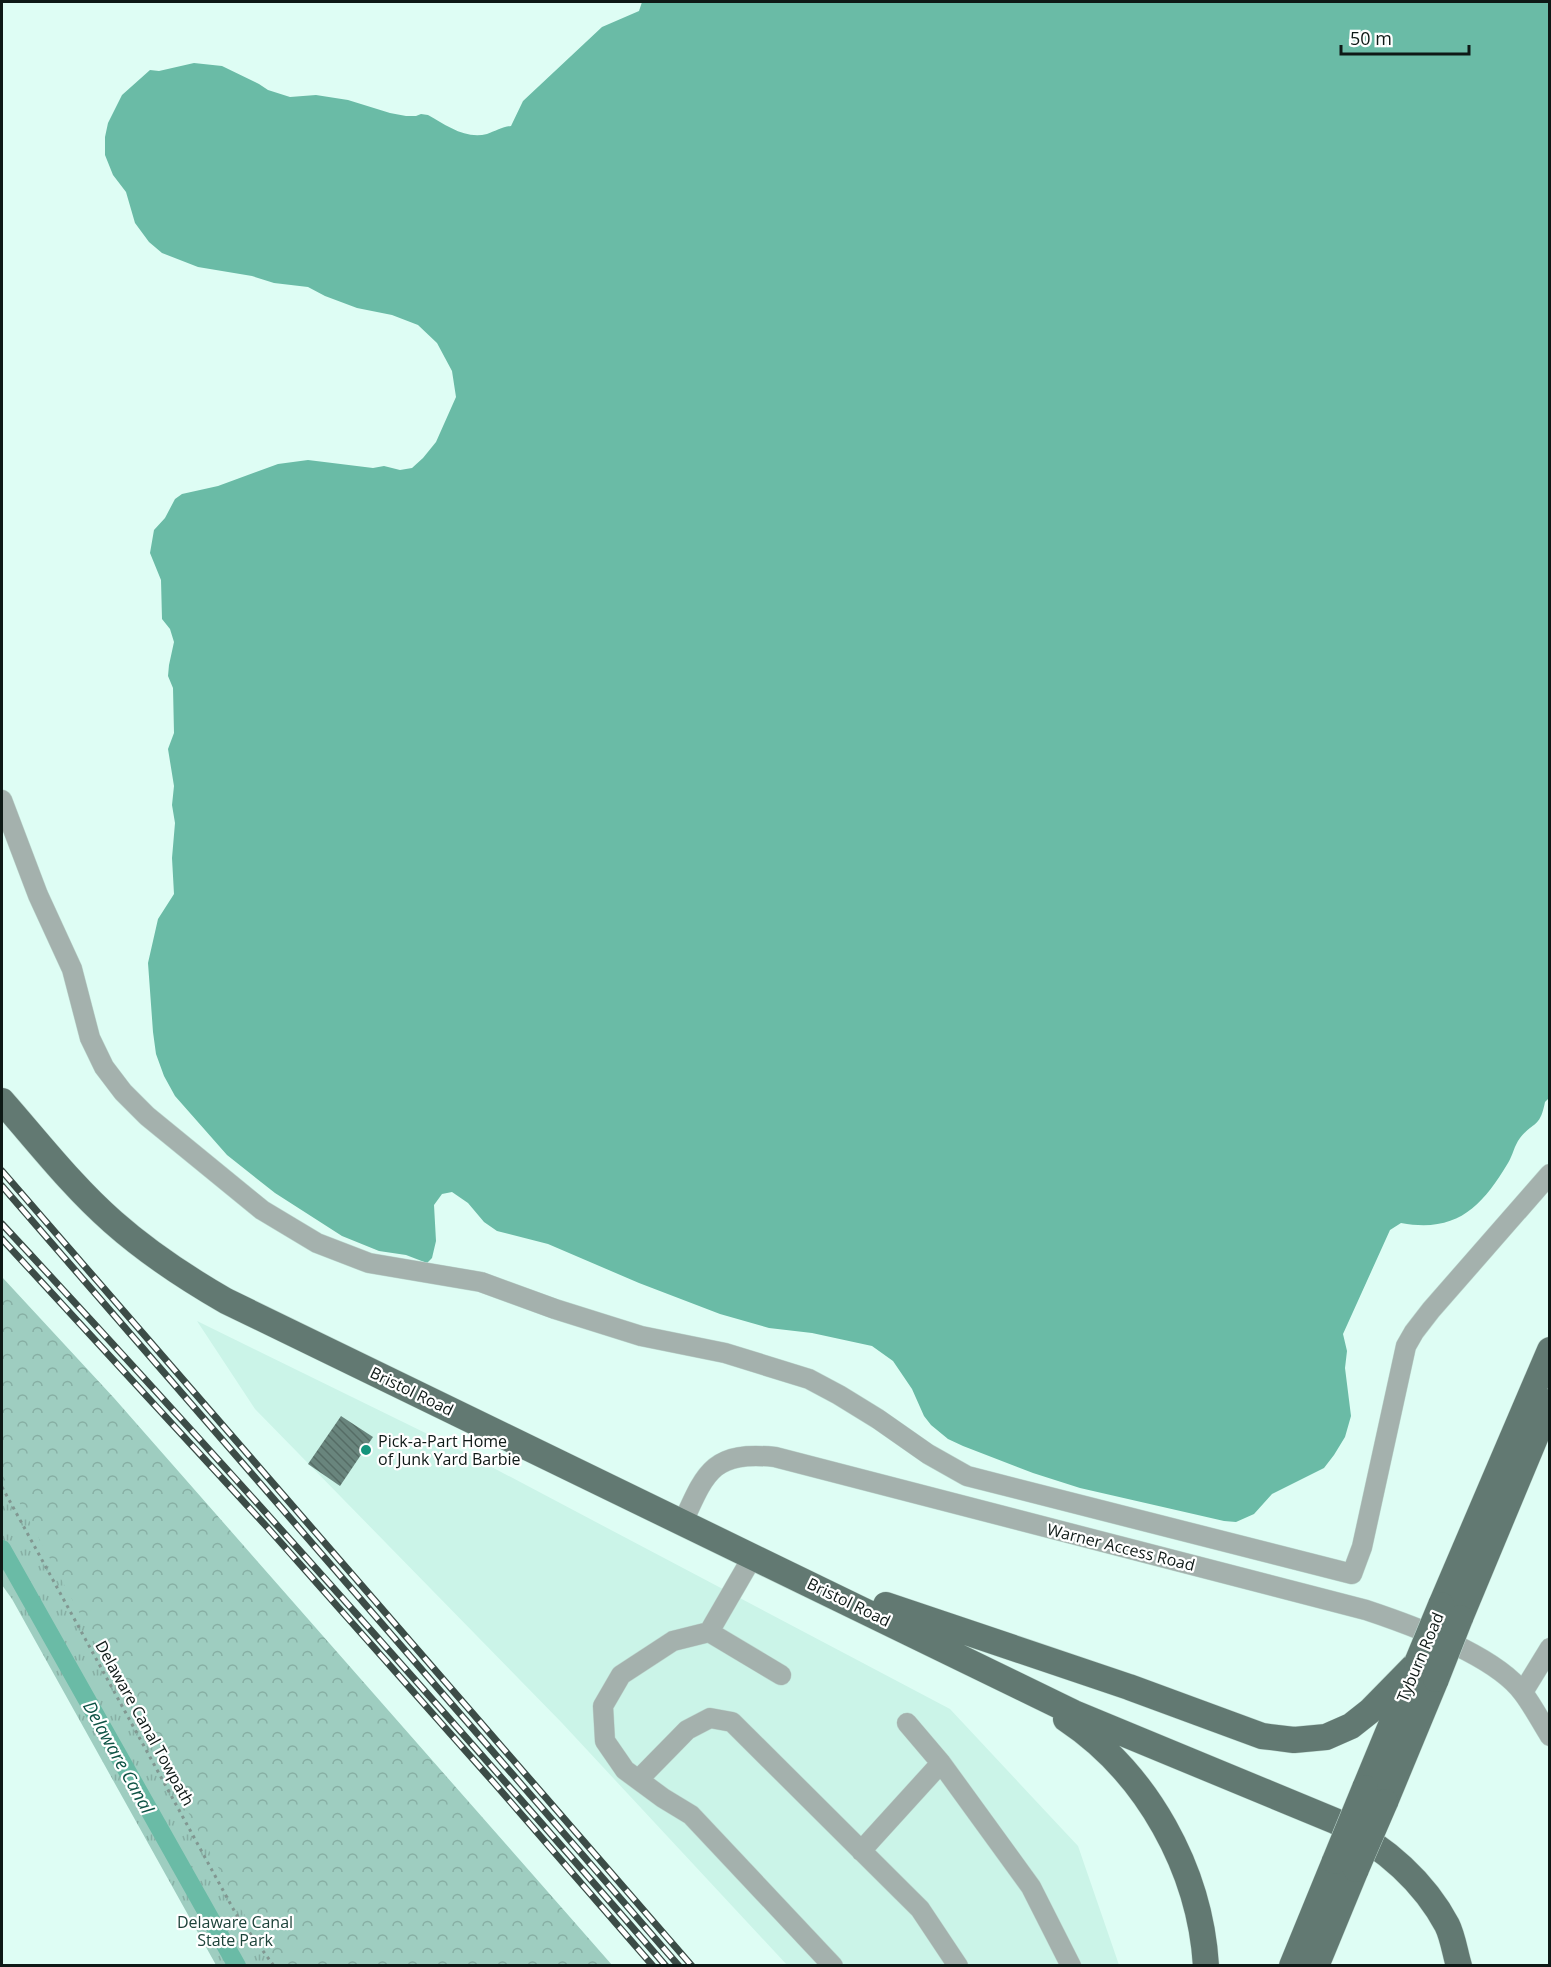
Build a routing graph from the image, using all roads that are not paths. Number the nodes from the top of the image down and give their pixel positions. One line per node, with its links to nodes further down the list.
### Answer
1 (2, 800): 3 (street)
2 (2, 1101): 6 (main road, Bristol Road)
3 (1550, 1174)
4 (1550, 1350): 9 (main road, Tyburn Road)
5 (1550, 1402): 9 (main road, Tyburn Road)
6 (683, 1522): 7 (main road, Bristol Road); 15 (street, Warner Access Road)
7 (753, 1556): 8 (main road, Bristol Road); 11 (street)
8 (830, 1593): 10 (main road, Bristol Road); 13 (main road)
9 (1451, 1612): 13 (main road, Tyburn Road, bridge)
10 (903, 1628): 25 (main road); 28 (main road); 29 (main road)
11 (709, 1632): 14 (street); 19 (street)
12 (1550, 1648): 15 (street)
13 (1427, 1671): 21 (main road, Tyburn Road, bridge)
14 (781, 1675)
15 (1523, 1692): 17 (street, Warner Access Road)
16 (907, 1723): 18 (street)
17 (1550, 1736)
18 (941, 1763): 20 (street); 24 (street)
19 (639, 1779): 20 (street); 22 (street)
20 (861, 1851): 23 (street)
21 (1346, 1865): 26 (main road, Tyburn Road); 27 (main road, Tyburn Road)
22 (833, 1965)
23 (958, 1965)
24 (1071, 1965)
25 (1206, 1965)
26 (1292, 1965)
27 (1316, 1965)
28 (1459, 1965)
29 (1471, 1965)

